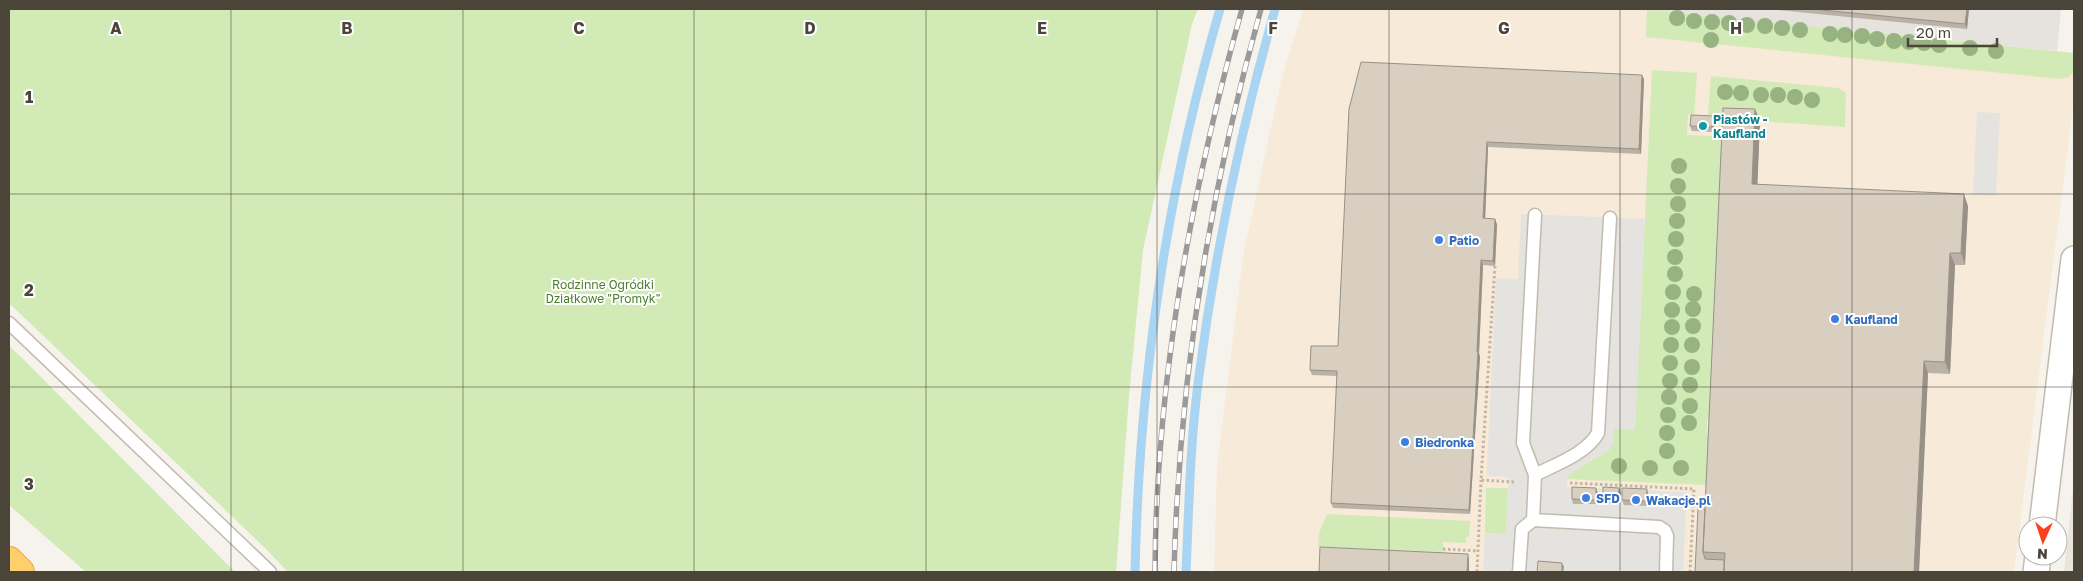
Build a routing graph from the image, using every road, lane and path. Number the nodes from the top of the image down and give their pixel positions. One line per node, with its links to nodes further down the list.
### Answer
1 (1535, 215): 6 (lane)
2 (1610, 218): 6 (lane)
3 (2074, 259): 5 (street)
4 (9, 323): 14 (lane)
5 (2067, 372): 8 (street)
6 (1535, 475): 9 (lane)
7 (1481, 480): 11 (path)
8 (2044, 516)
9 (1533, 520): 16 (lane); 17 (lane)
10 (1443, 549): 11 (path)
11 (1478, 551): 15 (path)
12 (9, 561): 13 (highway)
13 (20, 572)
14 (270, 572)
15 (1477, 572)
16 (1519, 572)
17 (1666, 572)

